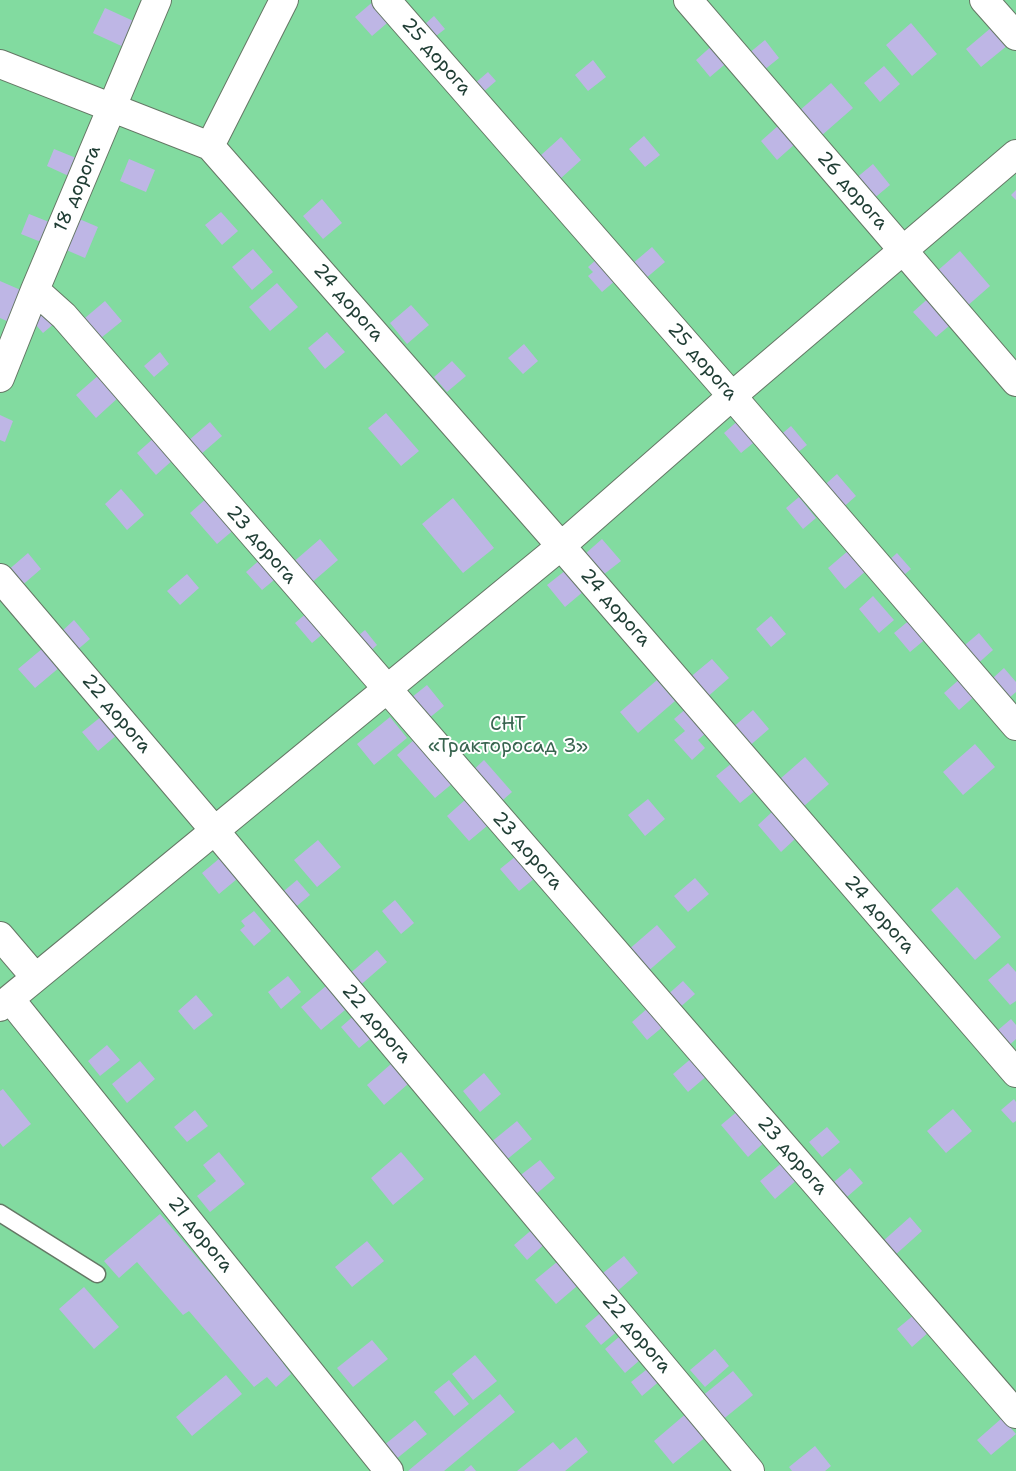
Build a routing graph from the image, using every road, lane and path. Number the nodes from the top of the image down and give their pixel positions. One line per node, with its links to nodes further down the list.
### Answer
1 (157, 0): 8 (street, 18 дорога)
2 (284, 0): 9 (street)
3 (386, 0): 15 (street, 25 дорога)
4 (688, 0): 11 (street, 26 дорога)
5 (984, 0): 6 (street)
6 (1016, 36)
7 (0, 64): 8 (street)
8 (111, 108): 9 (street); 12 (street, 18 дорога)
9 (210, 146): 16 (street, 24 дорога)
10 (1016, 154): 11 (street)
11 (902, 250): 14 (street, 26 дорога); 15 (street)
12 (35, 290): 13 (street, 18 дорога); 18 (street, 23 дорога)
13 (0, 378)
14 (1016, 382)
15 (732, 396): 16 (street); 19 (street, 25 дорога)
16 (561, 546): 18 (street); 24 (street, 24 дорога)
17 (0, 578): 20 (street, 22 дорога)
18 (387, 690): 20 (street); 27 (street, 23 дорога)
19 (1016, 726)
20 (215, 830): 22 (street); 29 (street, 22 дорога)
21 (0, 936): 22 (street)
22 (35, 978): 23 (street)
23 (5, 1003): 28 (street, 21 дорога)
24 (1016, 1073)
25 (0, 1213): 26 (lane)
26 (96, 1274)
27 (1016, 1414)
28 (389, 1471)
29 (750, 1471)

